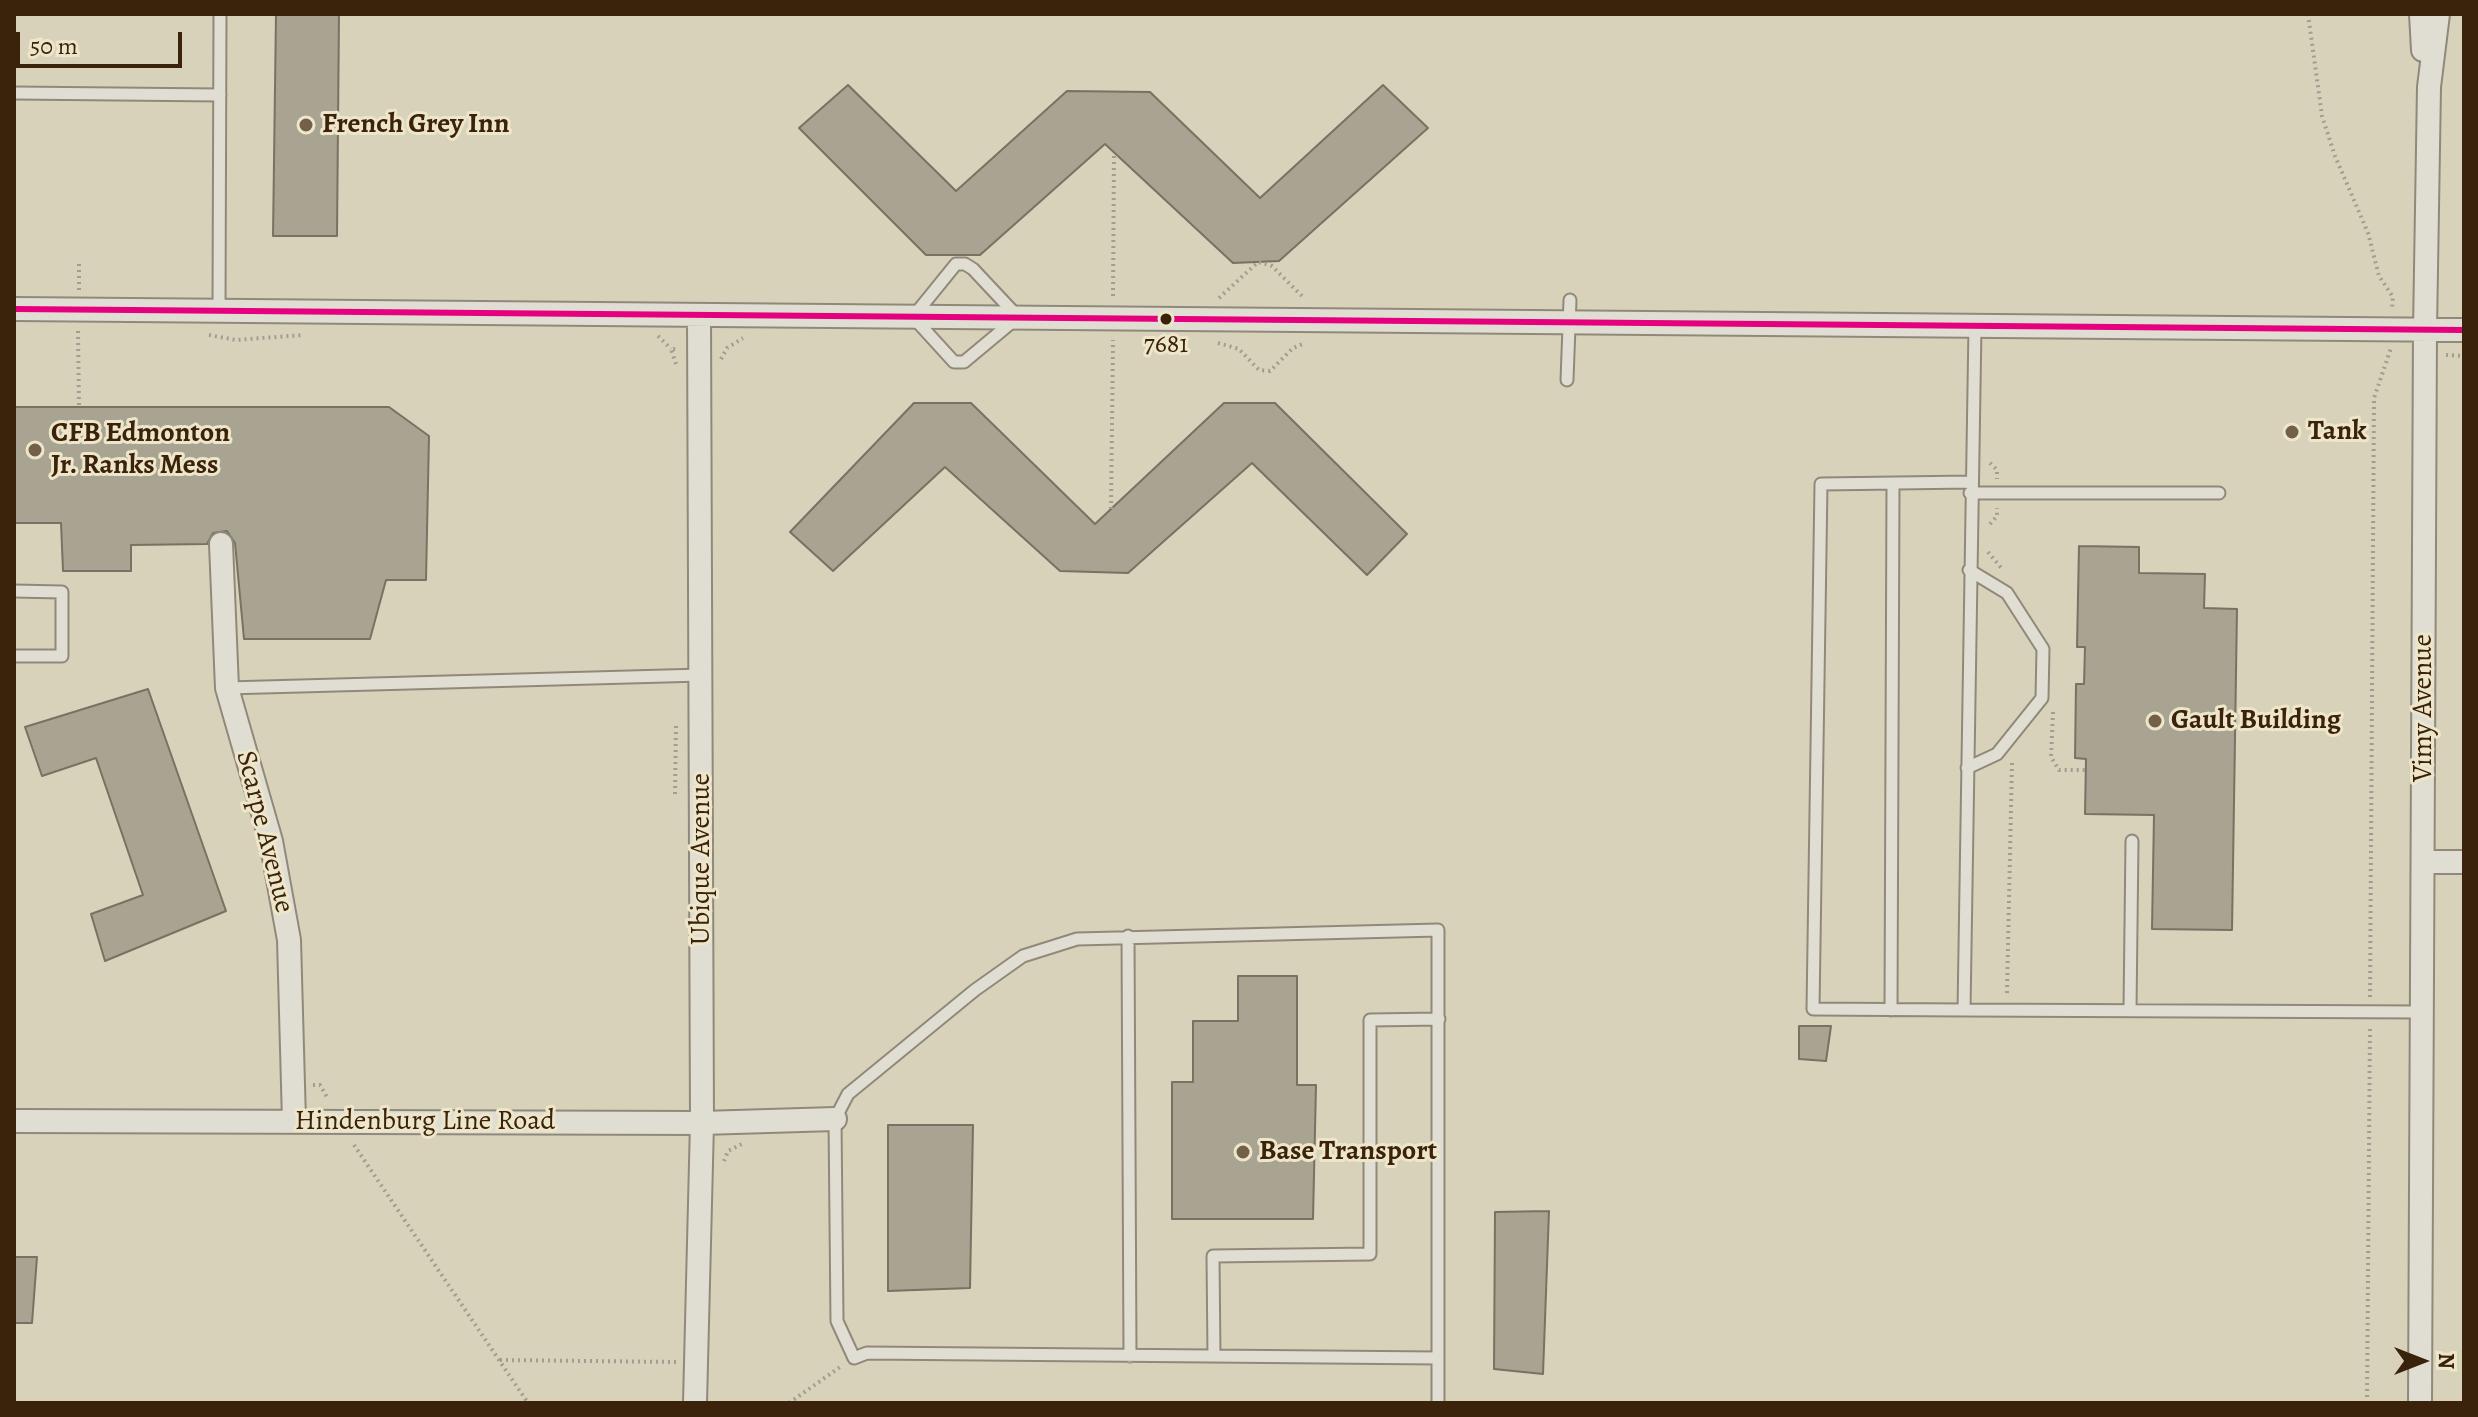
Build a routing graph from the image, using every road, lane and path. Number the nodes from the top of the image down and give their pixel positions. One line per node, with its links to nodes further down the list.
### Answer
1 (220, 14): 7 (lane)
2 (2308, 14): 18 (path)
3 (2421, 14): 5 (street)
4 (2438, 14): 5 (street, Vimy Avenue)
5 (2429, 87): 19 (street, Vimy Avenue)
6 (14, 93): 7 (lane)
7 (220, 95): 12 (lane)
8 (79, 264): 11 (path)
9 (1570, 300): 16 (lane)
10 (14, 309): 11 (street)
11 (78, 309): 12 (street); 25 (path)
12 (219, 310): 13 (street)
13 (699, 315): 14 (street); 39 (street, Ubique Avenue)
14 (913, 317): 15 (street); 15 (lane); 15 (lane)
15 (1018, 317): 16 (street)
16 (1567, 322): 17 (street); 24 (lane)
17 (1975, 326): 18 (street); 28 (lane)
18 (2392, 330): 19 (street); 51 (path)
19 (2425, 330): 20 (street); 46 (street, Vimy Avenue)
20 (2464, 330)
21 (752, 335): 23 (path)
22 (1113, 335): 31 (path)
23 (718, 365)
24 (1567, 380)
25 (79, 407)
26 (1985, 458): 29 (path)
27 (1893, 484): 28 (lane); 52 (lane); 52 (lane)
28 (1971, 488): 29 (lane); 35 (lane)
29 (1997, 493): 30 (lane); 32 (path)
30 (2219, 493)
31 (1111, 509)
32 (1988, 533)
33 (1985, 543): 36 (path)
34 (221, 544): 40 (street, Scarpe Avenue)
35 (1969, 570): 43 (lane); 43 (lane)
36 (2009, 576)
37 (14, 591): 38 (lane)
38 (14, 656)
39 (702, 675): 40 (lane); 64 (street, Ubique Avenue)
40 (227, 688): 58 (street, Scarpe Avenue)
41 (2046, 723): 44 (path)
42 (2013, 760): 49 (path)
43 (1967, 768): 53 (lane)
44 (2086, 770)
45 (2132, 841): 54 (lane)
46 (2424, 862): 47 (street); 56 (street, Vimy Avenue)
47 (2464, 862)
48 (1128, 936): 57 (lane); 59 (lane); 66 (lane)
49 (2021, 994)
50 (2356, 996): 51 (path)
51 (2370, 996): 55 (path)
52 (1891, 1010): 53 (lane)
53 (1964, 1010): 54 (lane)
54 (2130, 1010): 55 (lane)
55 (2370, 1012): 56 (lane); 76 (path)
56 (2423, 1012): 77 (street, Vimy Avenue)
57 (1439, 1019): 67 (lane); 69 (lane)
58 (293, 1085): 61 (street, Scarpe Avenue); 62 (path)
59 (835, 1119): 63 (street, Hindenburg Line Road); 68 (lane)
60 (14, 1121): 61 (street, Hindenburg Line Road)
61 (294, 1121): 62 (street, Hindenburg Line Road)
62 (341, 1121): 64 (street, Hindenburg Line Road); 70 (path)
63 (745, 1122): 64 (street, Hindenburg Line Road); 65 (path)
64 (702, 1123): 73 (street, Ubique Avenue)
65 (719, 1173)
66 (1130, 1356): 67 (lane); 68 (lane)
67 (1214, 1356): 69 (lane)
68 (854, 1358): 74 (path)
69 (1438, 1358): 75 (lane)
70 (500, 1360): 71 (path); 72 (path)
71 (678, 1376)
72 (528, 1403)
73 (695, 1403)
74 (789, 1403)
75 (1438, 1403)
76 (2367, 1403)
77 (2420, 1403)

